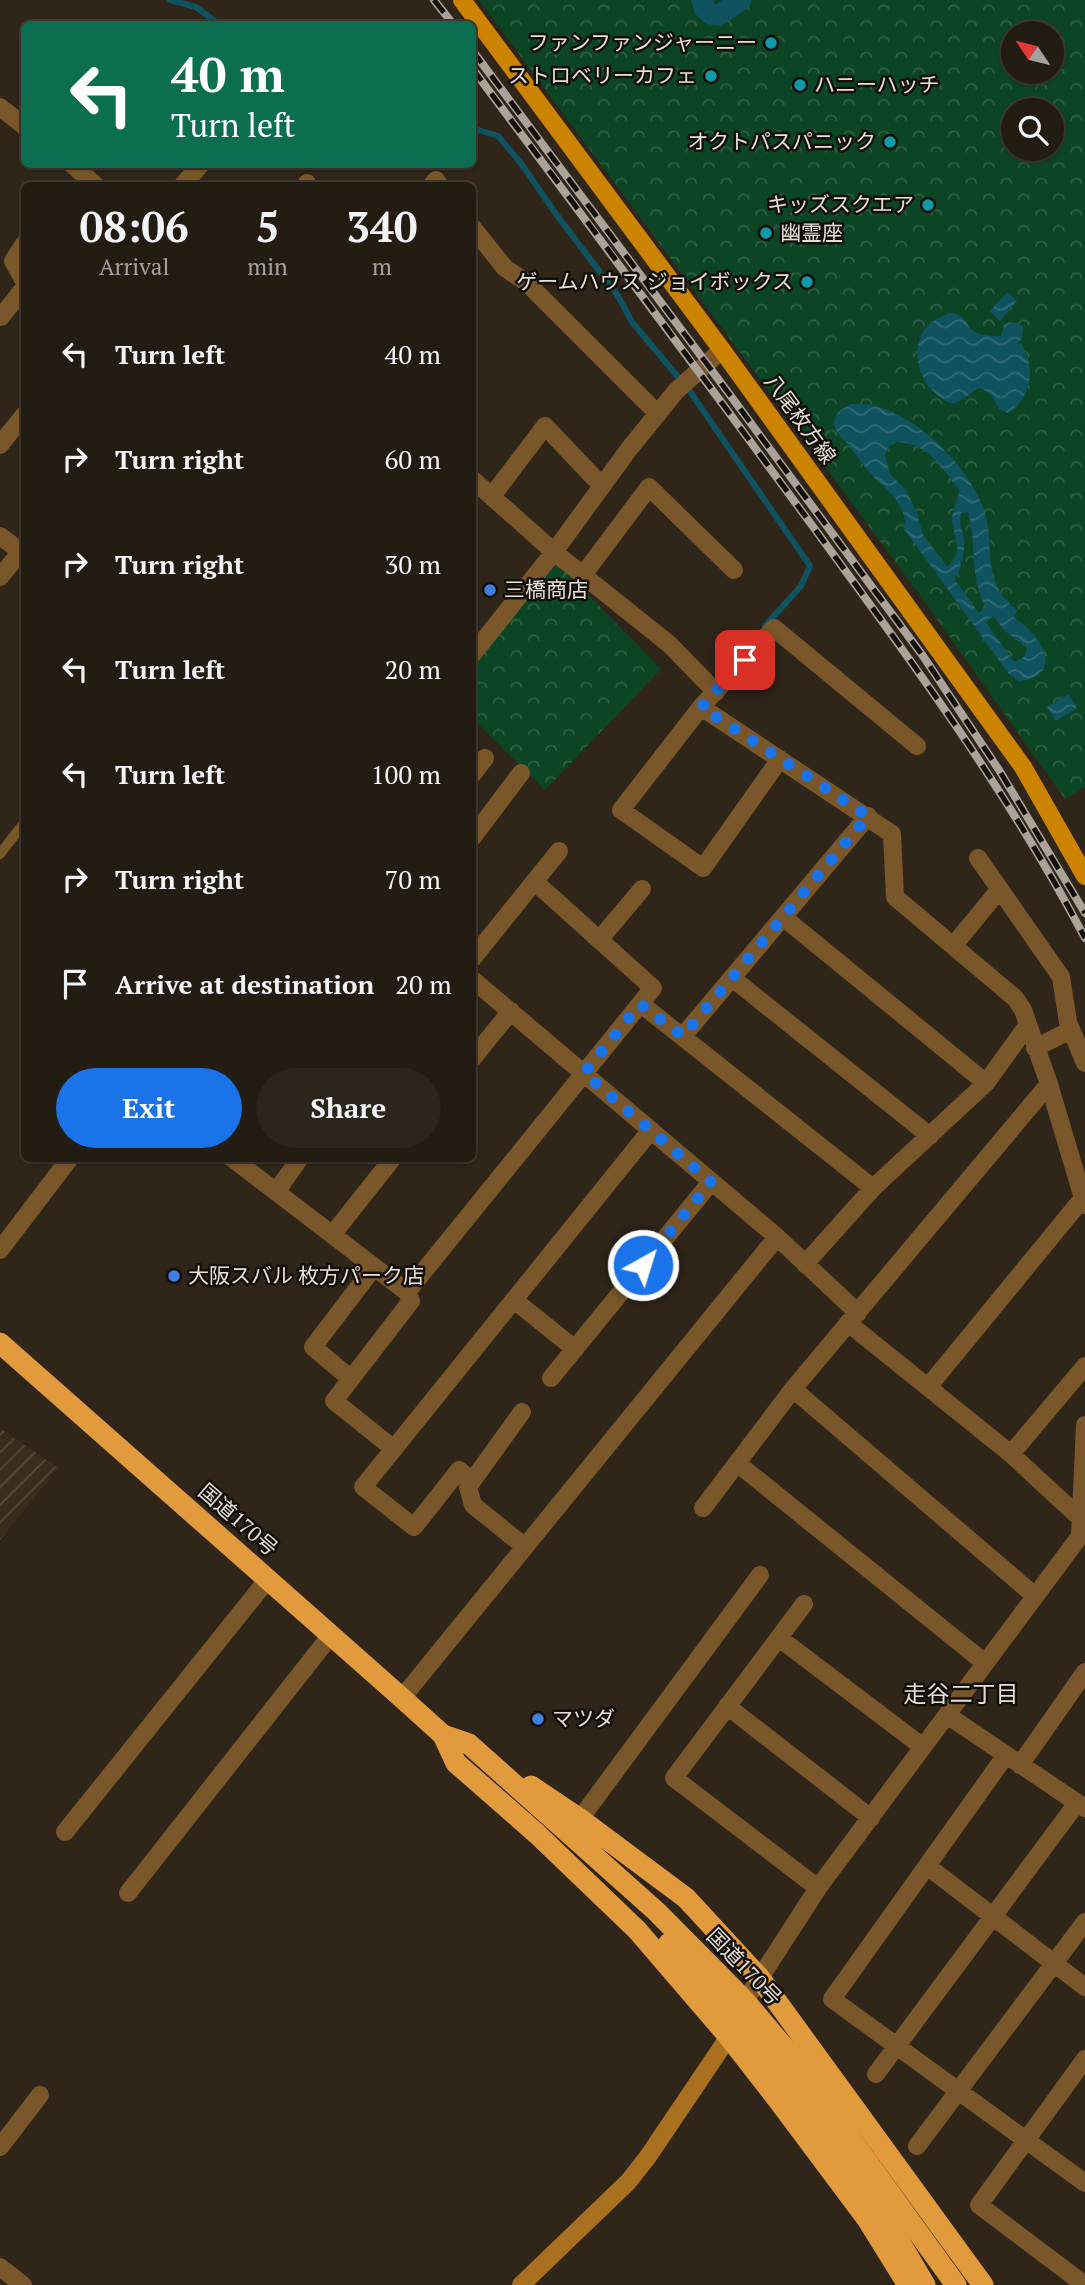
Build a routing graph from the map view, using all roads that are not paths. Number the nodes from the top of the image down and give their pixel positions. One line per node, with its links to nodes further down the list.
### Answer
1 (462, 0): 13 (main road, 八尾枚方線)
2 (0, 107): 3 (street)
3 (21, 124)
4 (198, 168): 7 (street)
5 (72, 174): 6 (street)
6 (88, 182)
7 (185, 182)
8 (476, 232): 14 (street)
9 (21, 248): 10 (street)
10 (21, 276)
11 (21, 293): 12 (street)
12 (1, 317)
13 (723, 350): 14 (street); 41 (main road, 八尾枚方線)
14 (658, 414): 18 (street)
15 (21, 419): 16 (street)
16 (0, 445)
17 (476, 482): 19 (street)
18 (602, 486): 19 (street); 22 (street)
19 (492, 496): 22 (street)
20 (0, 536): 21 (street)
21 (21, 549)
22 (554, 552): 25 (street); 27 (street)
23 (21, 554): 26 (street)
24 (734, 570): 25 (street)
25 (583, 575): 28 (street)
26 (0, 577)
27 (476, 650)
28 (716, 692): 29 (street); 30 (street)
29 (701, 707): 32 (street); 32 (street)
30 (917, 747)
31 (485, 758): 33 (street)
32 (780, 760): 35 (street)
33 (476, 770)
34 (521, 773): 37 (street)
35 (868, 816): 45 (street); 47 (street)
36 (21, 827): 39 (lane)
37 (476, 827)
38 (559, 851): 42 (street)
39 (0, 854)
40 (978, 858): 44 (street)
41 (1085, 876)
42 (535, 882): 46 (street); 48 (street)
43 (642, 889): 46 (street)
44 (1000, 889): 47 (street); 54 (street)
45 (783, 917): 49 (street); 60 (street)
46 (599, 940): 51 (street)
47 (954, 946): 53 (street)
48 (476, 954)
49 (732, 978): 55 (street); 63 (street)
50 (476, 982): 52 (street)
51 (640, 1004): 55 (street); 59 (street)
52 (511, 1011): 57 (street); 59 (street)
53 (1027, 1026): 56 (street); 60 (street)
54 (1072, 1030): 56 (street); 58 (street)
55 (683, 1036): 69 (street)
56 (1035, 1048): 61 (street)
57 (476, 1054)
58 (1085, 1063)
59 (584, 1073): 62 (street); 77 (street)
60 (986, 1083): 63 (street)
61 (1049, 1084): 71 (street); 79 (street)
62 (651, 1130): 68 (street); 78 (street)
63 (930, 1136): 69 (street)
64 (67, 1162): 74 (street)
65 (237, 1162): 70 (street)
66 (297, 1162): 70 (street)
67 (390, 1162): 72 (street)
68 (711, 1182): 73 (street); 81 (street)
69 (873, 1188): 75 (street)
70 (276, 1192): 72 (street)
71 (1084, 1202): 85 (street)
72 (332, 1235): 76 (street)
73 (777, 1237): 75 (street); 96 (street)
74 (0, 1250)
75 (805, 1264): 79 (street)
76 (374, 1267): 77 (street); 84 (street)
77 (407, 1292): 84 (street)
78 (514, 1300): 81 (street); 89 (street)
79 (853, 1318): 85 (street); 86 (street)
80 (0, 1343): 98 (highway, 国道170号)
81 (575, 1349): 83 (street)
82 (1085, 1366): 90 (street)
83 (551, 1378)
84 (351, 1379): 89 (street)
85 (928, 1387): 90 (street)
86 (793, 1389): 91 (street); 99 (street)
87 (522, 1412): 92 (street)
88 (1085, 1424): 94 (street)
89 (394, 1448): 92 (street)
90 (1011, 1454): 94 (street)
91 (737, 1463): 93 (street); 103 (street)
92 (471, 1479): 96 (street)
93 (703, 1508)
94 (1082, 1513): 95 (street)
95 (1083, 1538): 99 (street)
96 (525, 1547): 105 (street)
97 (761, 1575): 114 (street)
98 (268, 1579): 101 (highway, 国道170号); 115 (street)
99 (1035, 1596): 103 (street)
100 (804, 1604): 102 (street)
101 (331, 1635): 105 (highway, 国道170号); 119 (street)
102 (779, 1638): 106 (street); 110 (street)
103 (985, 1663): 107 (street)
104 (1085, 1672): 111 (street)
105 (402, 1698): 108 (highway, 国道170号)
106 (727, 1706): 113 (street); 118 (street)
107 (947, 1715): 110 (street); 111 (street)
108 (443, 1735): 109 (highway, 国道170号); 126 (highway, 国道170号)
109 (469, 1744): 114 (highway); 116 (highway, 国道170号)
110 (923, 1747): 113 (street)
111 (1013, 1760): 112 (street); 117 (street)
112 (1081, 1806): 120 (street)
113 (871, 1818): 118 (street)
114 (580, 1819): 123 (highway)
115 (65, 1832)
116 (582, 1845): 125 (highway, 国道170号); 126 (highway)
117 (927, 1866): 120 (street); 127 (street)
118 (818, 1888): 123 (street)
119 (128, 1893)
120 (993, 1916): 122 (street); 127 (street)
121 (1085, 1922): 122 (street)
122 (1055, 1963): 124 (street); 130 (street)
123 (760, 1977): 125 (street); 142 (highway)
124 (1085, 1987)
125 (745, 2001): 141 (highway, 国道170号)
126 (733, 2030): 138 (street); 139 (highway, 国道170号); 140 (highway)
127 (897, 2046): 129 (street); 130 (street)
128 (1085, 2059): 132 (street)
129 (876, 2074)
130 (958, 2092): 132 (street); 133 (street)
131 (40, 2095): 134 (street)
132 (1026, 2141): 135 (street); 143 (street)
133 (917, 2146)
134 (0, 2147)
135 (1085, 2183)
136 (0, 2267): 137 (street)
137 (23, 2285)
138 (521, 2285)
139 (908, 2285)
140 (925, 2285)
141 (956, 2285)
142 (983, 2285)
143 (1085, 2285)

